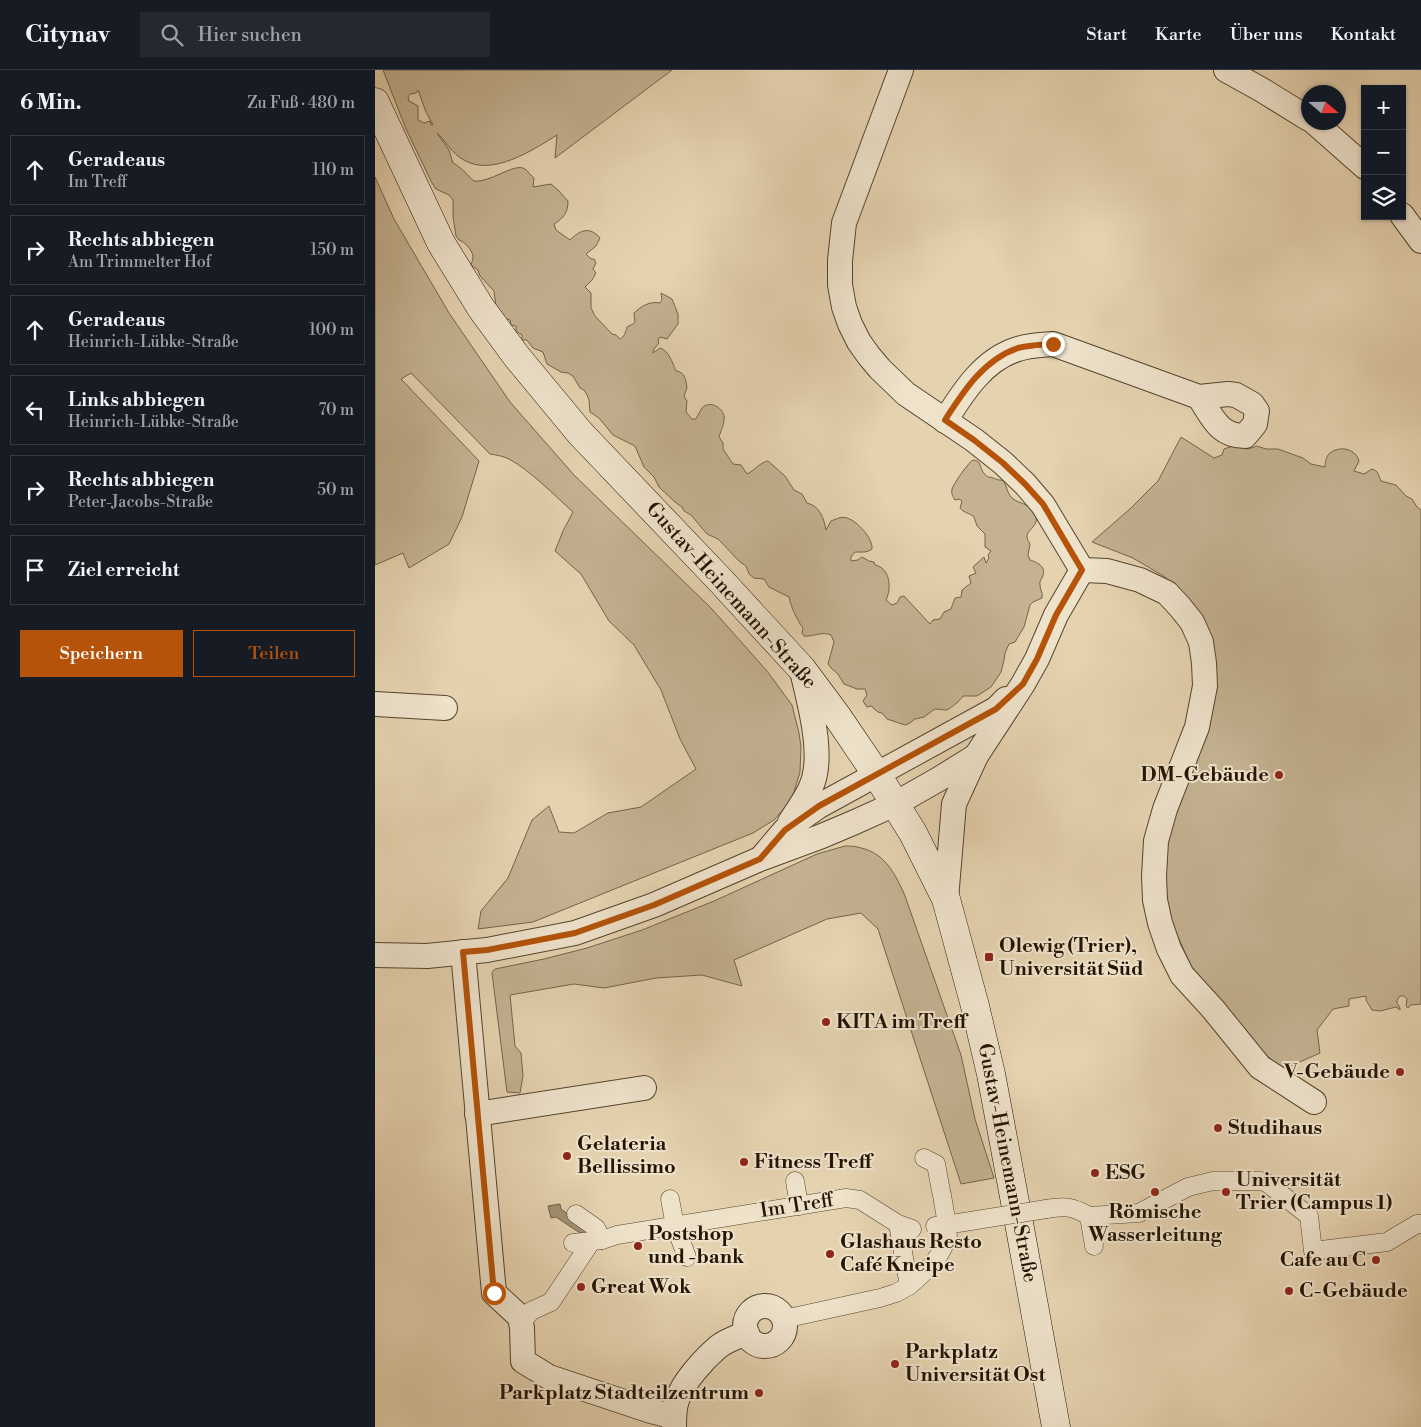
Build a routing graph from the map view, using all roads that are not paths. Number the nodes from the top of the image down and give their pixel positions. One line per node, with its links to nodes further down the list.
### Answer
1 (901, 70): 10 (street)
2 (1226, 70): 4 (street)
3 (375, 102): 12 (main road, Gustav-Heinemann-Straße)
4 (1301, 114)
5 (1323, 130): 6 (street)
6 (1361, 163)
7 (1406, 220): 8 (street)
8 (1421, 241)
9 (1199, 397): 10 (street)
10 (945, 420): 11 (street)
11 (1082, 570): 13 (street); 25 (street)
12 (802, 669): 17 (main road, Gustav-Heinemann-Straße); 19 (street)
13 (1023, 684): 16 (street); 17 (street)
14 (375, 704): 15 (street)
15 (445, 708)
16 (976, 756): 18 (street); 21 (street)
17 (877, 775): 18 (main road, Gustav-Heinemann-Straße); 19 (street)
18 (895, 804): 20 (street); 21 (main road, Gustav-Heinemann-Straße)
19 (785, 830): 20 (street)
20 (760, 859): 22 (street)
21 (946, 899): 44 (main road, Gustav-Heinemann-Straße)
22 (463, 952): 23 (street); 26 (street)
23 (375, 955)
24 (644, 1088): 26 (street)
25 (1314, 1102)
26 (477, 1114): 42 (street)
27 (924, 1158): 34 (street)
28 (795, 1181): 30 (street)
29 (671, 1199): 35 (street)
30 (799, 1206): 35 (street, Im Treff); 40 (street, Im Treff)
31 (575, 1214): 36 (street)
32 (1089, 1216): 33 (street); 34 (street, bridge); 38 (street)
33 (1421, 1224)
34 (946, 1225): 40 (street)
35 (675, 1226): 36 (street, Im Treff); 39 (street)
36 (597, 1241): 37 (street, Im Treff); 42 (street)
37 (573, 1243)
38 (1094, 1246)
39 (687, 1257)
40 (909, 1286): 41 (street)
41 (784, 1319): 43 (street)
42 (522, 1322): 43 (street)
43 (674, 1421)
44 (1057, 1427)

